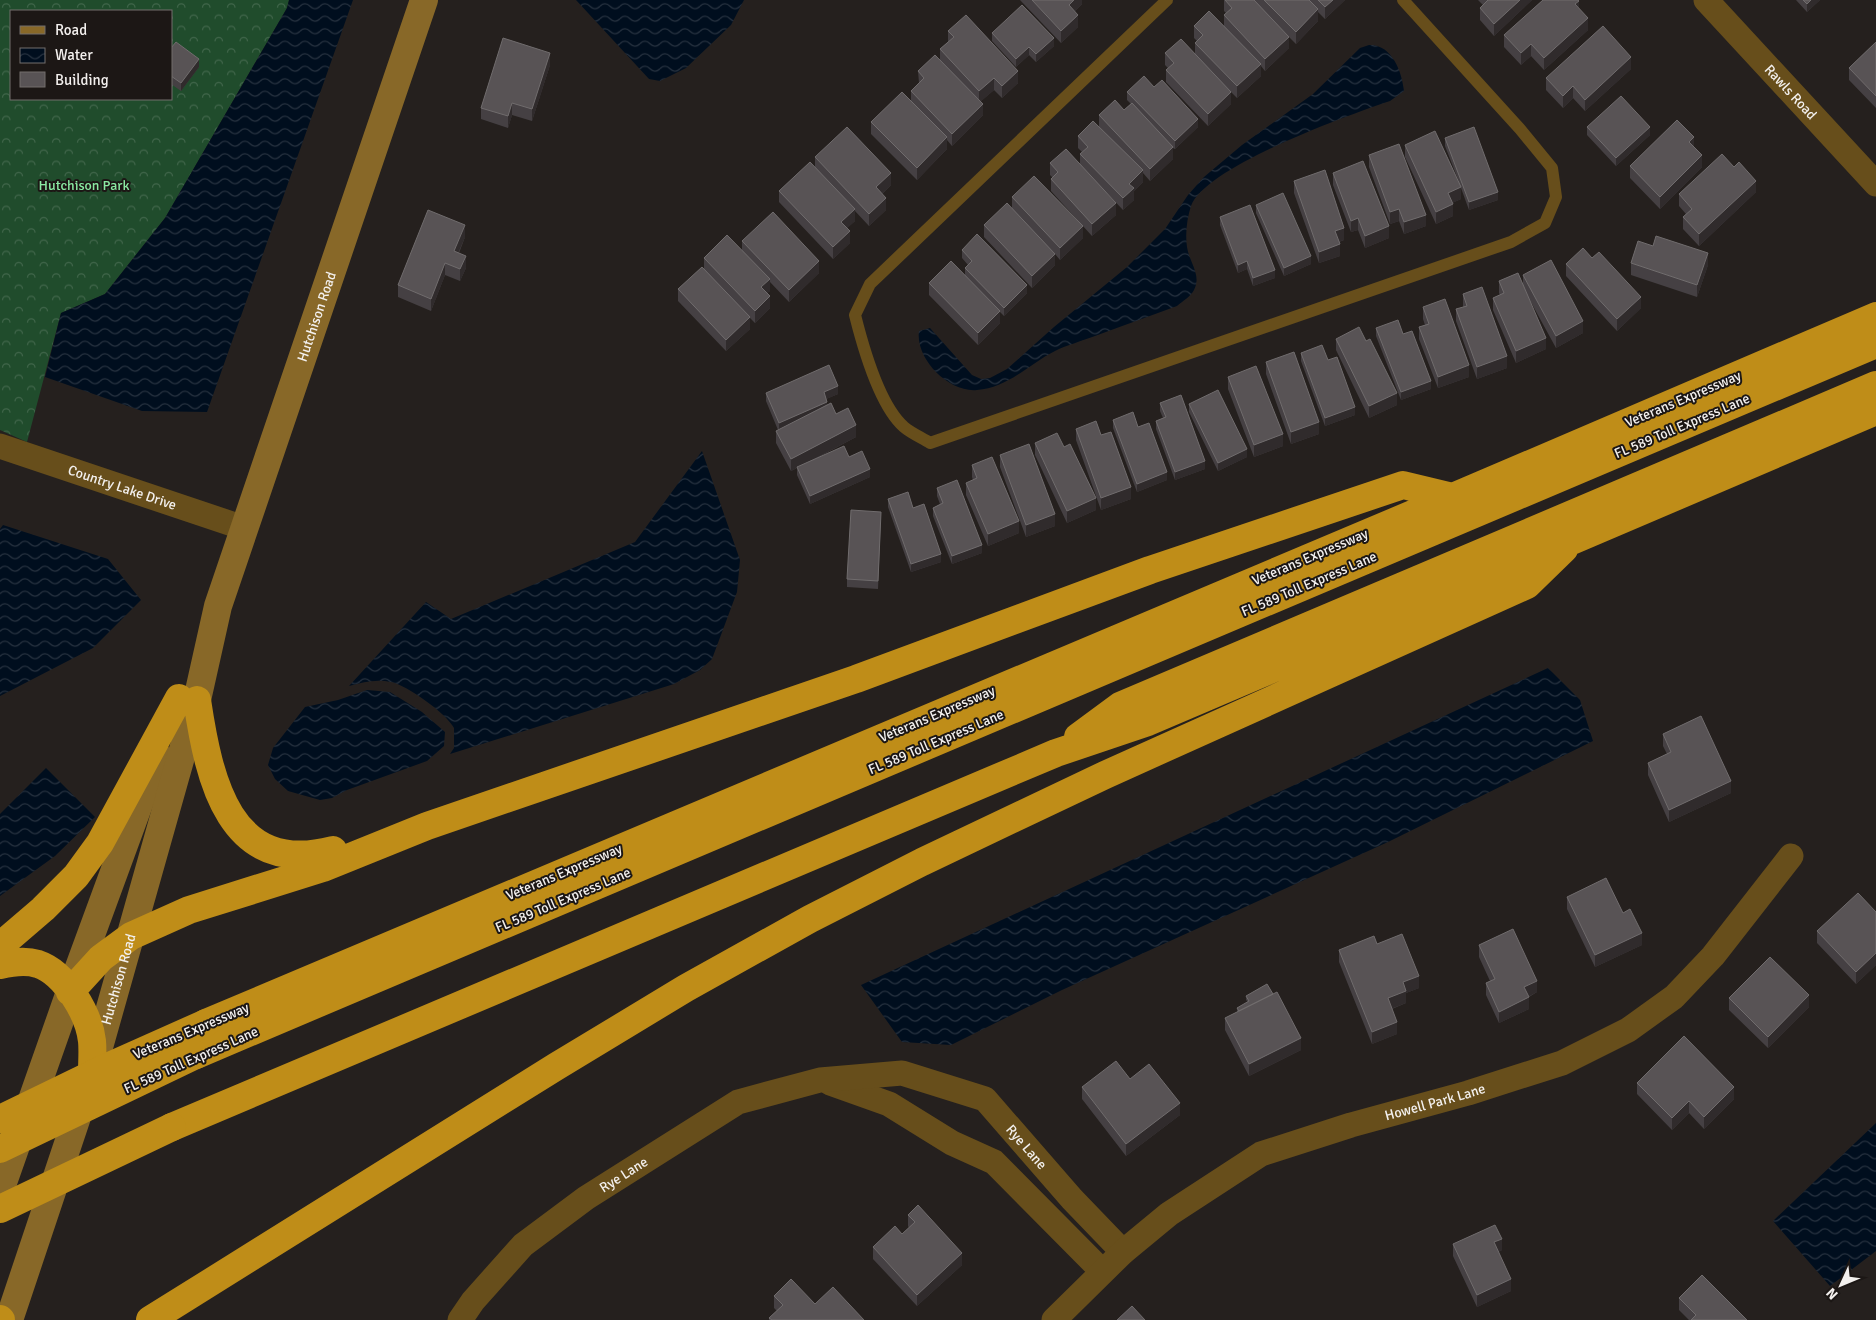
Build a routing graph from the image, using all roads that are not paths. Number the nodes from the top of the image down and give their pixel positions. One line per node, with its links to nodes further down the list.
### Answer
1 (424, 0): 11 (street, Hutchison Road)
2 (1167, 0): 3 (lane)
3 (1403, 0)
4 (1706, 0): 5 (street, Rawls Road)
5 (1876, 184)
6 (1875, 326): 10 (highway, Veterans Expressway); 27 (highway, FL 589 Toll Express Lane, bridge)
7 (1876, 385): 14 (highway)
8 (1876, 411): 12 (highway)
9 (0, 446): 11 (street, Country Lake Drive)
10 (1453, 498): 15 (highway); 24 (highway, Veterans Expressway, bridge)
11 (244, 528): 13 (street, Hutchison Road)
12 (1574, 539): 14 (highway); 33 (highway)
13 (188, 699): 15 (highway); 17 (street, Hutchison Road); 18 (highway); 20 (street, Hutchison Road)
14 (1056, 753): 30 (highway, bridge)
15 (427, 826): 17 (highway)
16 (1791, 856): 31 (street, Howell Park Lane)
17 (131, 936): 20 (highway); 21 (street, Hutchison Road)
18 (0, 946)
19 (0, 966): 20 (highway)
20 (70, 992): 21 (highway); 29 (street, Hutchison Road)
21 (92, 1072): 34 (street, Hutchison Road)
22 (820, 1080): 23 (street, Rye Lane); 25 (street); 35 (street, Rye Lane)
23 (934, 1084): 25 (street); 26 (street, Rye Lane)
24 (0, 1118)
25 (919, 1122): 28 (street)
26 (1018, 1137): 28 (street); 31 (street, Rye Lane)
27 (0, 1149)
28 (994, 1162): 32 (street)
29 (0, 1191)
30 (0, 1209)
31 (1123, 1252): 32 (street, Howell Park Lane)
32 (1102, 1271): 36 (street, Howell Park Lane)
33 (151, 1318)
34 (9, 1320)
35 (460, 1320)
36 (1054, 1320)

